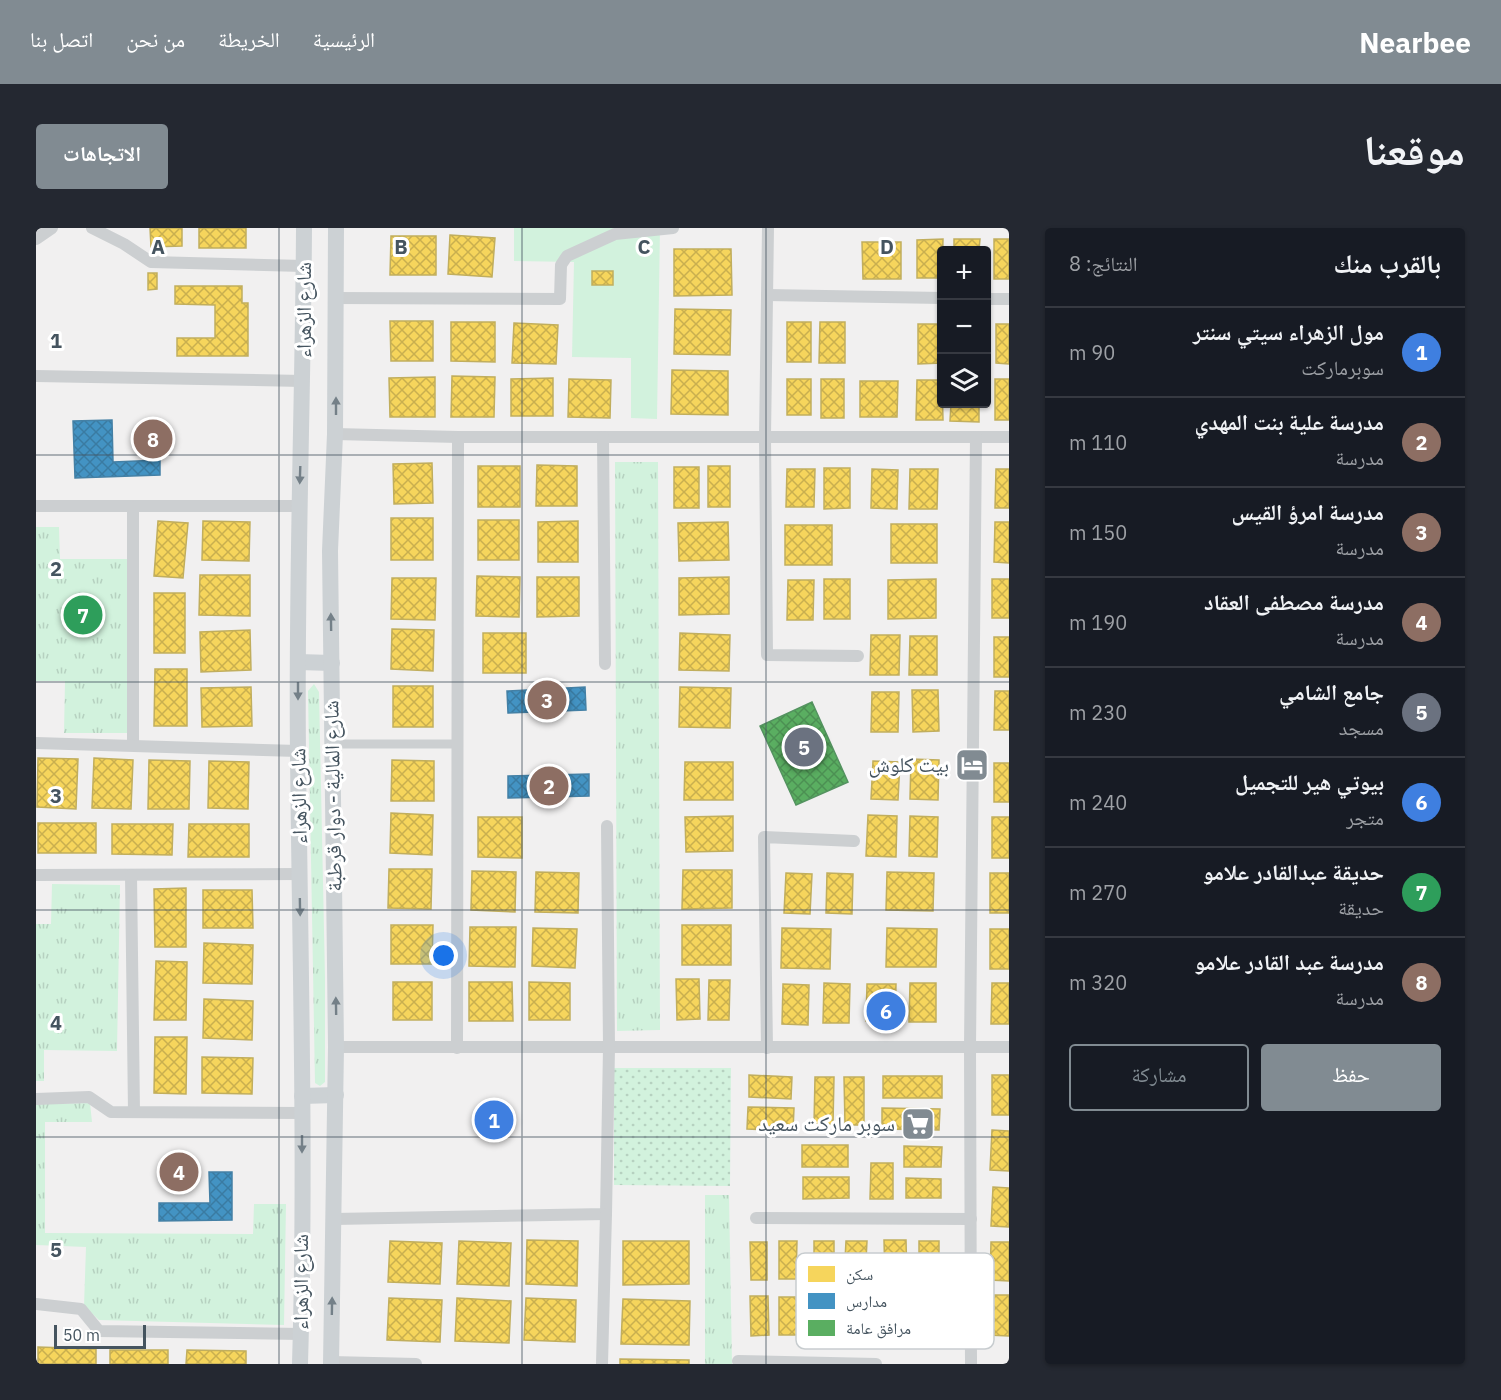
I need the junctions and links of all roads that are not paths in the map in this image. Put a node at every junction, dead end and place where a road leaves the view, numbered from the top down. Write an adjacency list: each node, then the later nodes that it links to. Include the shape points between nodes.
1 (52, 228): 7 (street)
2 (92, 228): 8 (street, via 151,262)
3 (304, 228): 8 (main road, شارع الزهراء)
4 (336, 228): 10 (main road, شارع المالية - دوار قرطبة)
5 (673, 228): 10 (street, via 615,234 567,256 561,265 560,299)
6 (768, 228): 9 (street)
7 (36, 239)
8 (304, 266): 15 (main road, شارع الزهراء)
9 (767, 295): 11 (street); 19 (street)
10 (336, 298): 16 (main road, شارع المالية - دوار قرطبة, one-way to 10)
11 (937, 298)
12 (991, 299): 13 (street)
13 (1009, 299)
14 (36, 376): 15 (street)
15 (303, 381): 23 (main road, شارع الزهراء, one-way to 23)
16 (335, 434): 17 (street); 27 (main road, شارع المالية - دوار قرطبة, one-way to 16, via 330,551)
17 (458, 437): 18 (street); 31 (street)
18 (603, 437): 19 (street); 28 (street)
19 (765, 437): 20 (street); 25 (street, via 767,655)
20 (976, 437): 21 (street); 40 (street)
21 (1009, 437)
22 (36, 506): 24 (street)
23 (299, 506): 24 (street); 26 (main road, شارع الزهراء)
24 (133, 507): 32 (street)
25 (858, 656)
26 (298, 662): 27 (main road); 33 (main road, شارع الزهراء, one-way to 33)
27 (332, 663): 30 (main road, شارع المالية - دوار قرطبة)
28 (605, 664)
29 (36, 743): 32 (street)
30 (333, 744): 31 (street); 39 (main road, شارع المالية - دوار قرطبة, one-way to 30)
31 (458, 744): 42 (street)
32 (133, 745): 33 (street)
33 (298, 751): 36 (main road, شارع الزهراء)
34 (607, 826): 43 (street)
35 (854, 841): 44 (street, via 764,837)
36 (299, 874): 38 (street); 47 (main road, شارع الزهراء, one-way to 47)
37 (36, 875): 38 (street)
38 (131, 875): 48 (street)
39 (336, 1047): 42 (street); 45 (main road, شارع المالية - دوار قرطبة)
40 (970, 1047): 41 (street); 44 (street); 52 (street)
41 (1009, 1047)
42 (457, 1048): 43 (street)
43 (609, 1048): 44 (street); 49 (street)
44 (767, 1048)
45 (336, 1095): 47 (main road); 51 (main road, شارع المالية - دوار قرطبة)
46 (36, 1099): 48 (street, via 89,1097 111,1112)
47 (302, 1105): 48 (street); 55 (main road, شارع الزهراء, one-way to 55)
48 (135, 1112)
49 (606, 1214): 51 (street); 60 (street)
50 (756, 1218): 52 (street)
51 (334, 1219): 57 (main road, شارع المالية - دوار قرطبة, one-way to 51)
52 (971, 1219): 53 (street)
53 (971, 1253)
54 (36, 1304): 55 (street, via 81,1309 99,1331)
55 (301, 1334): 58 (main road, شارع الزهراء)
56 (738, 1361): 61 (street)
57 (331, 1363): 59 (street)
58 (300, 1364)
59 (416, 1364)
60 (602, 1364)
61 (876, 1364)

